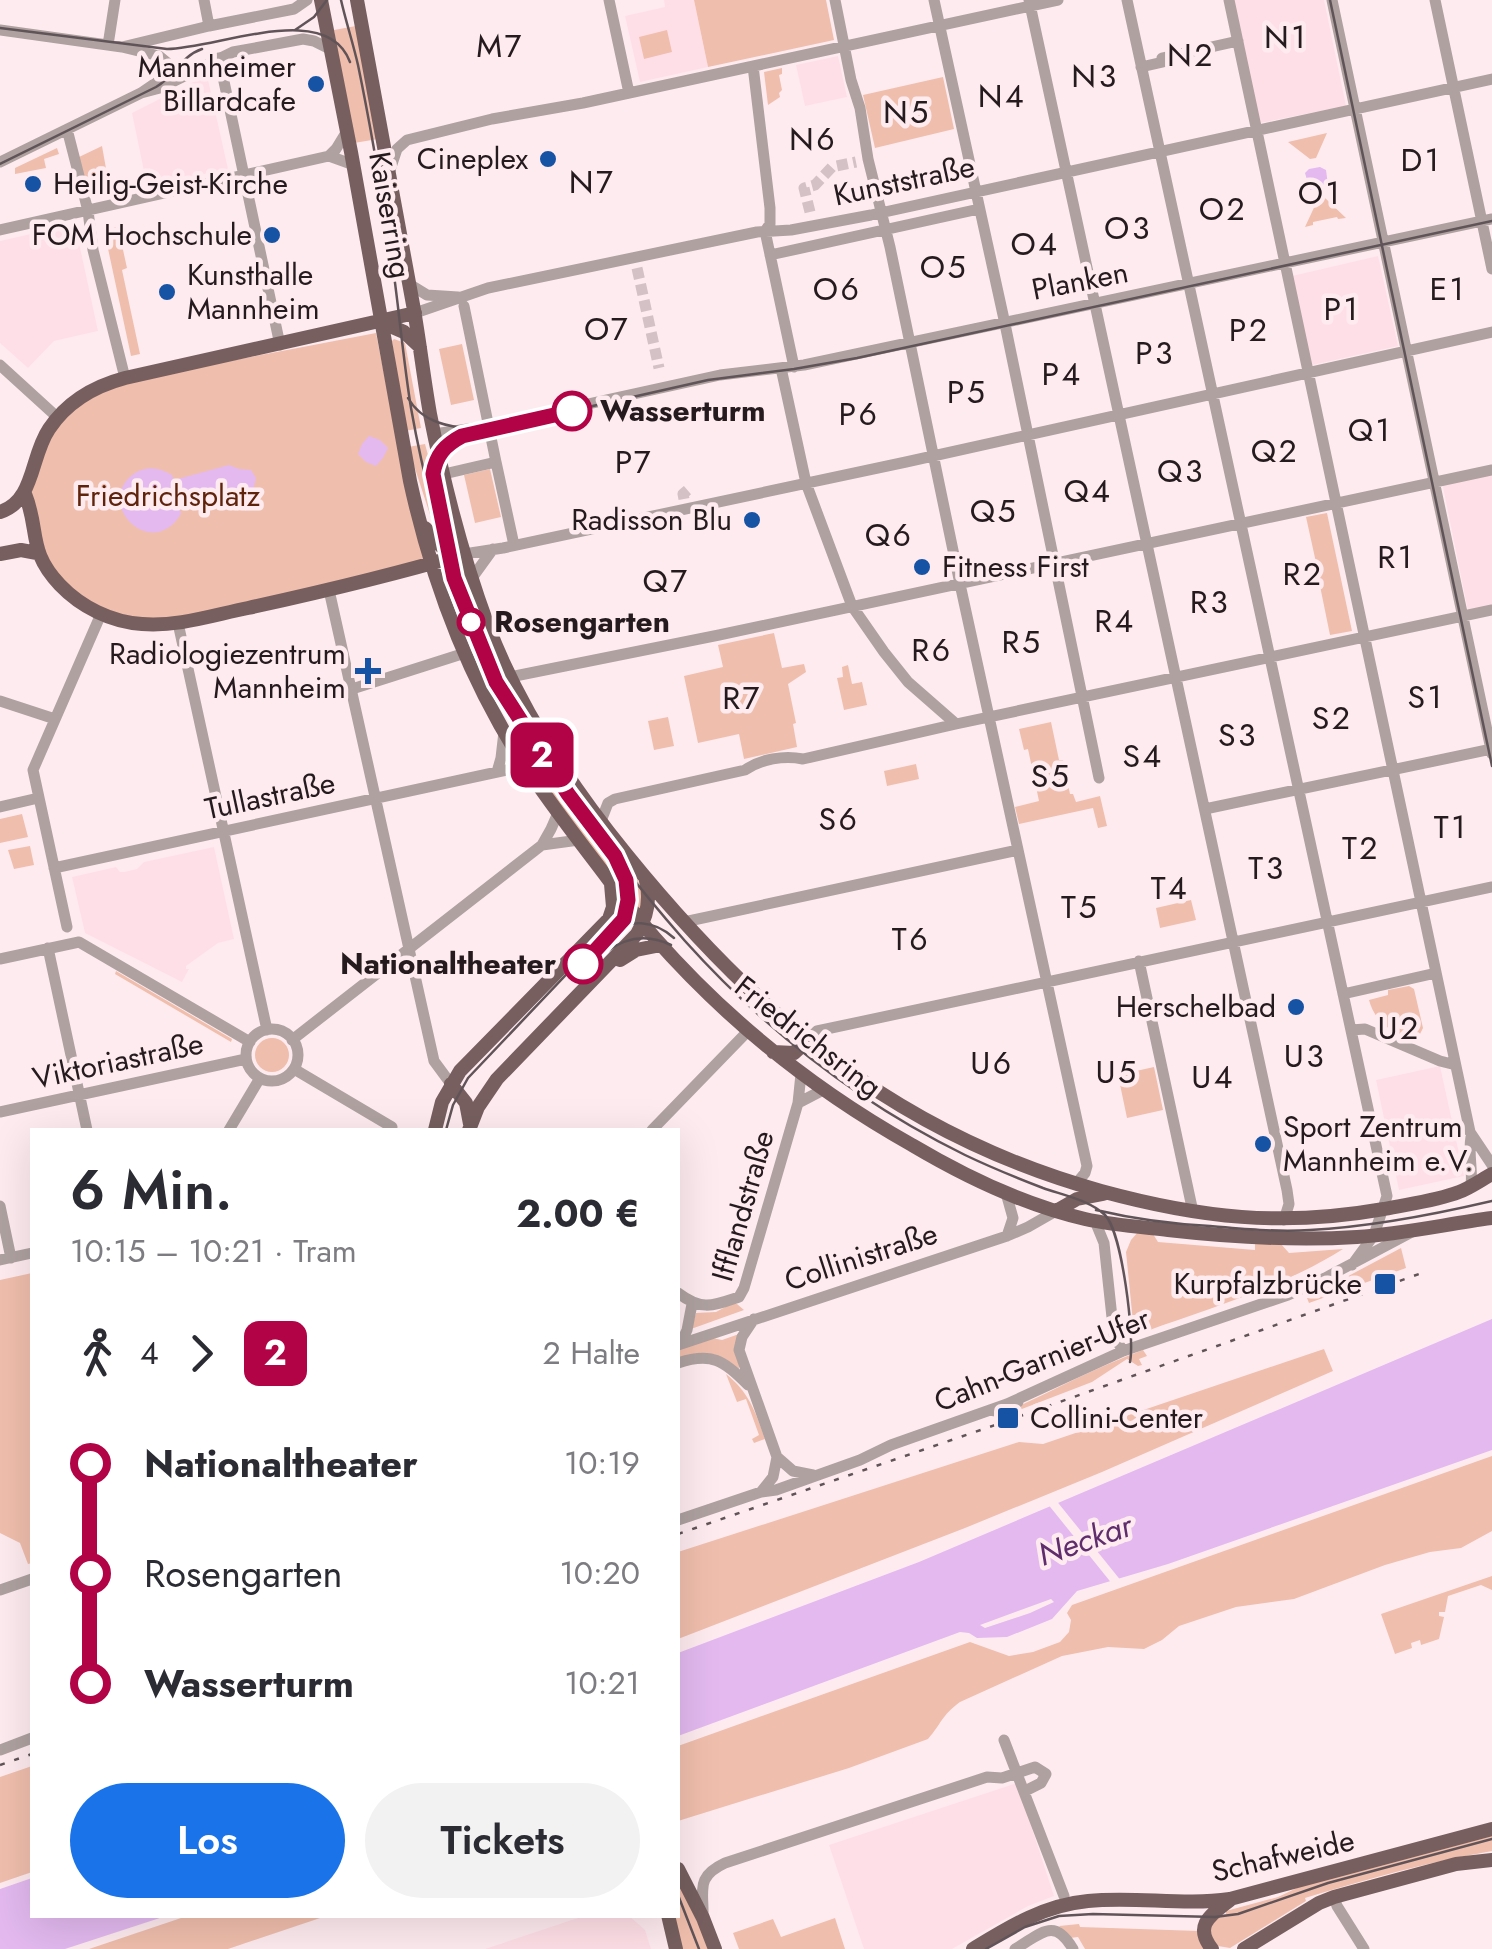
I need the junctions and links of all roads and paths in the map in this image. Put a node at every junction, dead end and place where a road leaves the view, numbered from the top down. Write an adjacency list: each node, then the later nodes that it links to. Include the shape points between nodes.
1 (115, 0): 19 (street)
2 (204, 0): 15 (street)
3 (307, 0): 15 (street, via 294,9)
4 (321, 0): 22 (main road, Kaiserring)
5 (357, 0): 41 (main road, Kaiserring)
6 (610, 0): 31 (street)
7 (834, 0): 20 (street)
8 (934, 0): 16 (street)
9 (1058, 0): 14 (street)
10 (1127, 0): 26 (street)
11 (1229, 0): 18 (street)
12 (1332, 0): 32 (street)
13 (1435, 0): 29 (street)
14 (1029, 3): 16 (street); 40 (street)
15 (209, 26): 21 (street)
16 (939, 26): 20 (street); 43 (street)
17 (0, 30): 19 (street)
18 (1238, 42): 26 (street); 35 (street)
19 (108, 44): 21 (street)
20 (844, 46): 25 (street); 46 (street)
21 (122, 47): 24 (street, via 159,56)
22 (332, 50): 23 (street, via 303,39); 34 (main road, Kaiserring)
23 (219, 58): 27 (street); 42 (street)
24 (168, 65): 27 (street); 30 (street)
25 (753, 66): 31 (street); 50 (street, via 771,216)
26 (1141, 67): 36 (street)
27 (183, 76): 30 (street)
28 (1492, 79): 29 (street, Kunststraße)
29 (1454, 88): 32 (street, Kunststraße); 47 (street)
30 (142, 93): 33 (street)
31 (629, 93): 41 (street, via 407,140)
32 (1355, 110): 35 (street, Kunststraße); 51 (street)
33 (67, 129): 38 (street); 45 (street)
34 (347, 130): 37 (street); 39 (main road, Kaiserring)
35 (1257, 131): 36 (street, Kunststraße); 53 (street)
36 (1160, 150): 40 (street, Kunststraße); 57 (street)
37 (329, 156): 39 (street); 42 (street)
38 (0, 162)
39 (354, 165): 55 (main road, Kaiserring)
40 (1067, 171): 43 (street, Kunststraße); 59 (street)
41 (388, 174): 56 (main road, Kaiserring)
42 (244, 175): 45 (street); 66 (street)
43 (975, 192): 44 (street); 46 (street, Kunststraße)
44 (979, 209): 49 (street); 62 (street)
45 (88, 211): 48 (street); 72 (street)
46 (882, 212): 49 (street); 50 (street, Kunststraße)
47 (1487, 220): 51 (street, Planken); 54 (street)
48 (0, 230)
49 (886, 230): 52 (street); 65 (street)
50 (765, 231): 52 (street); 58 (street, Kunststraße, via 488,288)
51 (1384, 242): 53 (street, Planken); 68 (street)
52 (770, 255): 70 (street)
53 (1286, 264): 57 (street, Planken); 71 (street)
54 (1492, 269)
55 (374, 282): 61 (main road, Kaiserring); 63 (main road)
56 (409, 284): 58 (street, Kunststraße, via 429,296); 60 (main road, Kaiserring)
57 (1188, 285): 59 (street, Planken); 73 (street)
58 (464, 302): 60 (street, Kunststraße); 76 (street)
59 (1095, 305): 62 (street, Planken); 74 (street)
60 (414, 313): 61 (main road); 67 (main road, Kaiserring)
61 (381, 322): 63 (main road); 67 (main road); 79 (main road, Kaiserring)
62 (1004, 322): 65 (street, Planken); 78 (street)
63 (361, 327): 66 (main road)
64 (1492, 332): 68 (street)
65 (910, 342): 70 (street, Planken); 80 (street)
66 (280, 345): 72 (main road)
67 (420, 347): 77 (main road, Kaiserring)
68 (1406, 350): 71 (street); 85 (street)
69 (0, 365): 75 (street)
70 (788, 368): 76 (street, Planken, via 720,375); 84 (street)
71 (1308, 374): 73 (street); 87 (street)
72 (125, 378): 75 (main road, via 82,396)
73 (1213, 395): 74 (street); 90 (street)
74 (1120, 415): 78 (street); 92 (street)
75 (58, 417): 86 (main road, via 37,452)
76 (488, 426): 77 (street, Planken); 81 (street)
77 (434, 434): 83 (main road, Friedrichsring)
78 (1028, 435): 80 (street); 100 (street)
79 (402, 441): 89 (main road, Friedrichsring)
80 (932, 456): 84 (street); 104 (street)
81 (496, 462): 83 (street); 93 (street)
82 (1492, 470): 85 (street)
83 (444, 474): 91 (main road, Friedrichsring)
84 (806, 483): 93 (street); 106 (street)
85 (1434, 483): 87 (street); 109 (street)
86 (25, 494): 88 (main road); 96 (main road)
87 (1336, 504): 90 (street); 111 (street)
88 (0, 512)
89 (422, 524): 91 (main road, via 442,536); 94 (main road); 99 (main road, Friedrichsring)
90 (1242, 524): 92 (street); 113 (street)
91 (459, 533): 94 (main road); 98 (main road, Friedrichsring)
92 (1148, 543): 100 (street); 114 (street)
93 (514, 546): 95 (street)
94 (446, 549): 98 (main road); 99 (main road)
95 (493, 549): 98 (street); 102 (street)
96 (38, 552): 97 (main road); 108 (main road, via 62,586)
97 (0, 554)
98 (464, 554): 99 (main road); 102 (main road, Friedrichsring)
99 (432, 564): 101 (main road); 103 (main road, Friedrichsring)
100 (1054, 564): 104 (street); 117 (street)
101 (407, 571): 103 (main road); 105 (main road)
102 (472, 578): 115 (main road, Friedrichsring)
103 (438, 584): 112 (main road, Friedrichsring)
104 (960, 584): 106 (street); 119 (street)
105 (329, 590): 110 (main road); 116 (street)
106 (852, 606): 115 (street); 121 (street, via 908,682)
107 (1492, 610): 109 (street)
108 (101, 614): 110 (main road, via 143,624); 120 (street)
109 (1463, 616): 111 (street); 123 (street)
110 (178, 623): 136 (street)
111 (1364, 637): 113 (street); 126 (street)
112 (465, 653): 116 (street); 122 (main road, Friedrichsring)
113 (1270, 657): 114 (street); 129 (street)
114 (1177, 676): 117 (street); 133 (street)
115 (510, 677): 125 (main road, Friedrichsring)
116 (352, 689): 130 (street)
117 (1082, 698): 119 (street); 128 (street)
118 (0, 701): 120 (street)
119 (989, 718): 121 (street); 139 (street)
120 (55, 720): 140 (street, via 33,770)
121 (956, 724): 135 (street, via 615,798)
122 (504, 732): 124 (main road, Friedrichsring); 127 (street)
123 (1492, 751): 126 (street)
124 (525, 766): 125 (street, Tullastraße); 127 (street, Tullastraße); 134 (main road, Friedrichsring)
125 (562, 767): 135 (main road, Friedrichsring)
126 (1392, 770): 129 (street); 144 (street)
127 (496, 772): 130 (street, Tullastraße)
128 (1099, 778)
129 (1300, 790): 133 (street); 146 (street)
130 (377, 798): 136 (street, Tullastraße); 152 (street)
131 (34, 800): 132 (street)
132 (0, 807)
133 (1205, 809): 149 (street)
134 (558, 813): 137 (main road, Friedrichsring); 138 (street)
135 (601, 821): 141 (main road, Friedrichsring)
136 (224, 832): 140 (street, Tullastraße); 159 (street)
137 (578, 840): 138 (street); 142 (main road, Friedrichsring)
138 (542, 845): 152 (street)
139 (1018, 850): 145 (street); 157 (street)
140 (54, 868): 148 (street)
141 (644, 876): 145 (main road, Friedrichsring); 147 (main road, via 649,896)
142 (612, 883): 147 (main road, Friedrichsring); 171 (main road, via 609,918)
143 (1492, 888): 144 (street)
144 (1420, 902): 146 (street); 156 (street)
145 (684, 922): 164 (main road, Friedrichsring)
146 (1328, 922): 149 (street); 158 (street)
147 (642, 924): 150 (main road, Friedrichsring); 155 (main road)
148 (68, 926)
149 (1233, 943): 154 (street); 194 (street, via 1287,1190)
150 (661, 945): 155 (main road); 161 (main road, Friedrichsring)
151 (48, 948): 153 (street); 163 (street, via 79,942); 173 (street)
152 (409, 948): 162 (street); 171 (street, via 434,1061)
153 (0, 959)
154 (1138, 961): 157 (street); 192 (street)
155 (609, 963): 180 (main road, via 497,1080)
156 (1436, 973): 158 (street); 182 (street)
157 (1047, 980): 164 (street, via 817,1031); 185 (street, via 1087,1166)
158 (1344, 994): 160 (street)
159 (267, 1030): 162 (street); 163 (street)
160 (1352, 1030): 167 (street, via 1365,1028); 190 (street, via 1388,1196)
161 (748, 1031): 165 (main road, Friedrichsring); 181 (street)
162 (292, 1040): 168 (street)
163 (250, 1042): 166 (street)
164 (807, 1042): 165 (main road, via 794,1053); 185 (main road, Friedrichsring, via 948,1134)
165 (772, 1052): 169 (main road, Friedrichsring)
166 (246, 1059): 170 (street); 173 (street, Viktoriastraße)
167 (1452, 1064)
168 (294, 1068): 170 (street, via 282,1079); 176 (street)
169 (801, 1074): 172 (main road, Friedrichsring); 174 (street, Ifflandstraße)
170 (260, 1078): 178 (street)
171 (451, 1084): 179 (main road); 180 (main road, via 466,1103)
172 (823, 1090): 174 (street, Ifflandstraße); 187 (main road, Friedrichsring, via 933,1158)
173 (80, 1095): 175 (street, Viktoriastraße); 177 (street)
174 (798, 1103): 203 (street, Ifflandstraße)
175 (0, 1112)
176 (392, 1127)
177 (88, 1128)
178 (231, 1128)
179 (436, 1128)
180 (470, 1128)
181 (654, 1128)
182 (1472, 1137): 183 (street); 186 (street)
183 (1492, 1164)
184 (1492, 1174): 186 (main road, Friedrichsring)
185 (1076, 1184): 188 (main road, Friedrichsring)
186 (1471, 1186): 190 (main road, Friedrichsring)
187 (1006, 1193): 191 (main road, Friedrichsring); 198 (street, via 1013,1218)
188 (1109, 1193): 191 (main road); 192 (main road, Friedrichsring)
189 (0, 1206): 200 (street)
190 (1384, 1209): 194 (main road, Friedrichsring); 197 (street)
191 (1056, 1211): 195 (main road, Friedrichsring); 198 (street, Collinistraße)
192 (1193, 1212): 194 (main road, Friedrichsring)
193 (1492, 1218): 196 (main road, Friedrichsring)
194 (1284, 1220)
195 (1095, 1221): 197 (main road, Friedrichsring, via 1267,1238); 207 (street, via 1104,1243 1114,1336)
196 (1418, 1229): 197 (main road, Friedrichsring); 201 (street, Cahn-Garnier-Ufer)
197 (1374, 1235): 201 (street)
198 (1007, 1236): 205 (street, Collinistraße)
199 (30, 1253): 200 (street)
200 (5, 1259)
201 (1352, 1264): 207 (street, Cahn-Garnier-Ufer, via 1288,1295)
202 (680, 1295): 204 (street)
203 (739, 1297): 204 (street); 205 (street, Ifflandstraße)
204 (692, 1304): 206 (street)
205 (756, 1318): 206 (street, Collinistraße); 209 (street, via 739,1350)
206 (680, 1344)
207 (1123, 1351): 211 (street, Cahn-Garnier-Ufer, via 1030,1394 1012,1406 1008,1418 990,1410)
208 (680, 1362): 209 (street, via 708,1357)
209 (754, 1392): 210 (street)
210 (777, 1457): 211 (street); 212 (street)
211 (813, 1475): 212 (street, Cahn-Garnier-Ufer)
212 (761, 1492): 213 (street, Cahn-Garnier-Ufer)
213 (680, 1519)
214 (30, 1580): 215 (street)
215 (0, 1590)
216 (30, 1739): 218 (street)
217 (1004, 1740): 219 (street)
218 (0, 1750)
219 (1017, 1772): 220 (street); 220 (street, via 1035,1766 1046,1774); 228 (street, via 716,1867 701,1886)
220 (1025, 1792): 224 (street, via 1062,1890)
221 (1492, 1829): 226 (main road, Schafweide)
222 (1492, 1860): 225 (main road)
223 (680, 1873): 228 (main road)
224 (1073, 1879)
225 (1334, 1897): 235 (main road); 236 (street)
226 (1230, 1900): 231 (main road, Schafweide, via 1066,1904); 234 (main road, via 1205,1924)
227 (669, 1918): 229 (main road)
228 (703, 1918): 230 (main road)
229 (676, 1949)
230 (716, 1949)
231 (972, 1949)
232 (1014, 1949): 233 (street, via 1051,1930)
233 (1073, 1949)
234 (1212, 1949)
235 (1244, 1949)
236 (1364, 1949)

